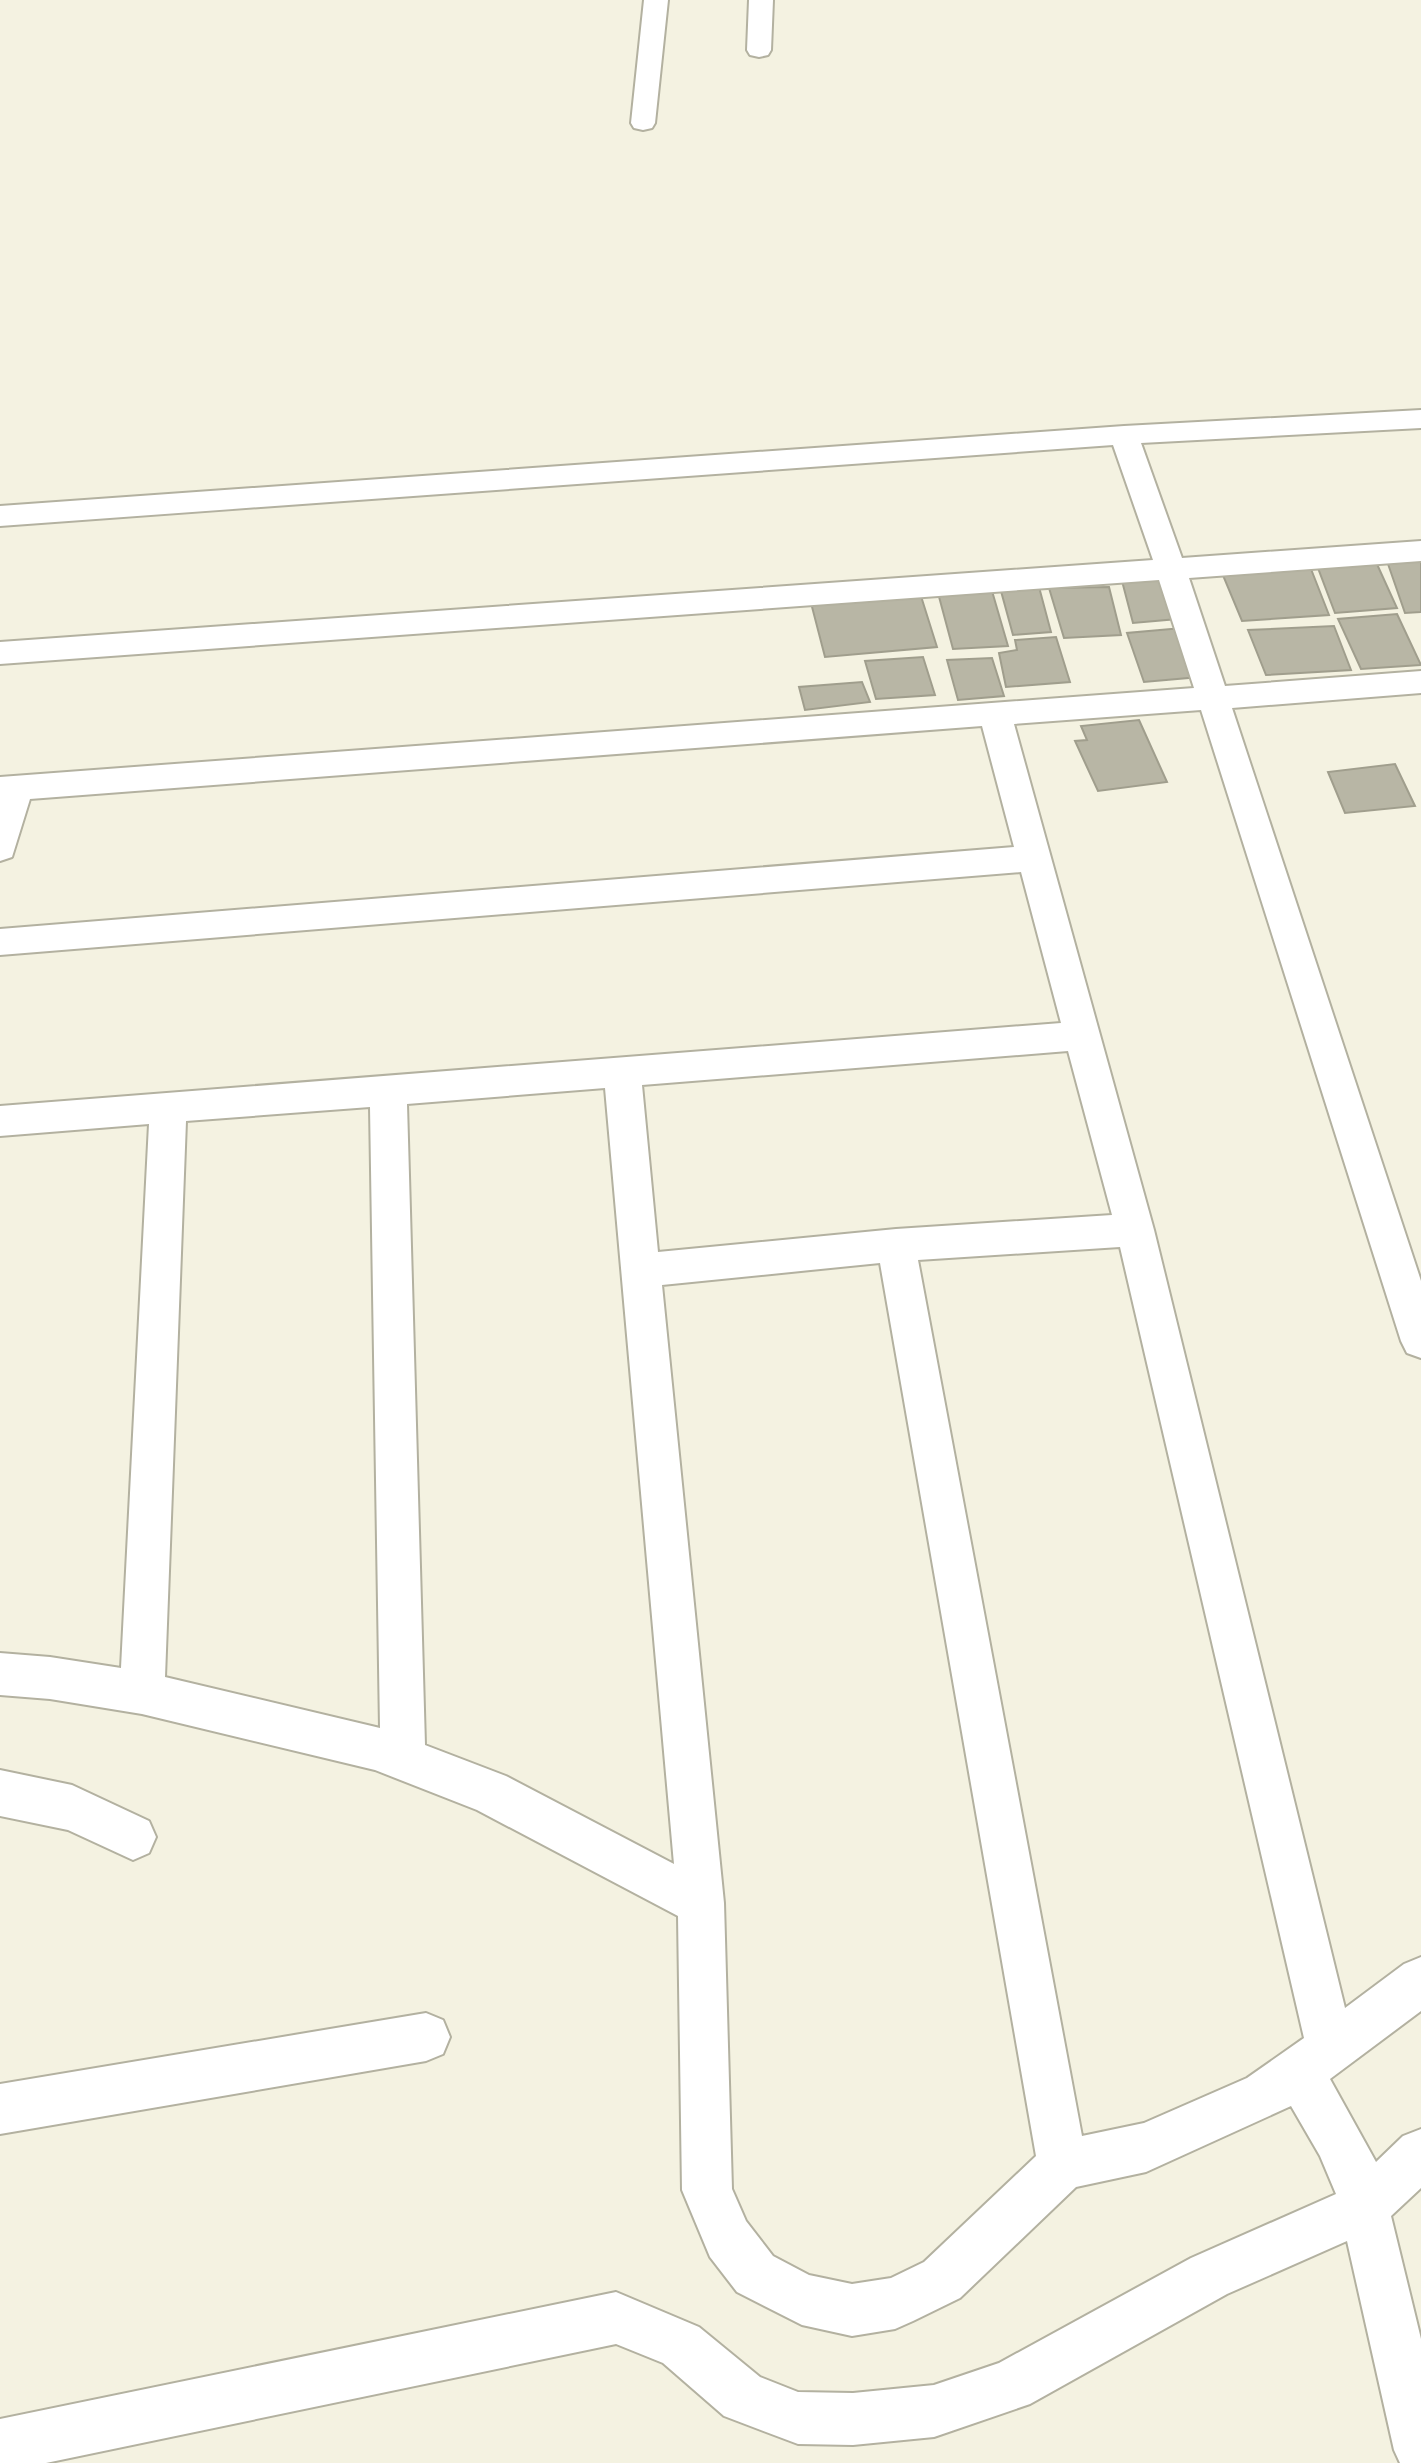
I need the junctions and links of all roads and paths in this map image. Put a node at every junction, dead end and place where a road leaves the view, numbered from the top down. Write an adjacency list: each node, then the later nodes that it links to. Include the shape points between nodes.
1 (656, 0): 4 (street)
2 (761, 0): 3 (street)
3 (759, 50)
4 (643, 123)
5 (1421, 419): 6 (street)
6 (1124, 435): 7 (street); 9 (street)
7 (0, 516)
8 (1421, 551): 9 (street)
9 (1171, 569): 10 (street); 12 (street)
10 (0, 653)
11 (1421, 682): 12 (street)
12 (1213, 698): 13 (street); 26 (street)
13 (995, 714): 14 (street); 16 (street)
14 (8, 788): 15 (street)
15 (0, 848)
16 (1034, 858): 17 (street); 18 (street)
17 (0, 942)
18 (1082, 1036): 19 (street); 23 (street)
19 (622, 1073): 20 (street); 25 (street)
20 (388, 1091): 21 (street); 29 (street)
21 (168, 1108): 22 (street); 28 (street)
22 (0, 1121)
23 (1135, 1230): 24 (street); 35 (street)
24 (896, 1245): 25 (street); 38 (street)
25 (641, 1270): 32 (street)
26 (1421, 1341)
27 (0, 1674): 28 (street)
28 (142, 1693): 29 (street, via 363,1745)
29 (403, 1759): 32 (street, via 490,1792)
30 (0, 1793): 31 (street, via 72,1808)
31 (133, 1837)
32 (701, 1903): 38 (street, via 707,2190 728,2239 755,2274 802,2299 852,2310 895,2303 942,2280)
33 (1421, 1981): 35 (street)
34 (426, 2037): 36 (street)
35 (1314, 2071): 38 (street, via 1146,2147); 39 (street, via 1357,2177)
36 (0, 2109)
37 (1421, 2154): 39 (street)
38 (1063, 2165)
39 (1364, 2207): 40 (street, via 1209,2276 1011,2385 934,2411 853,2419 798,2418 743,2397 681,2345 616,2318); 41 (street)
40 (0, 2446)
41 (1421, 2450)

